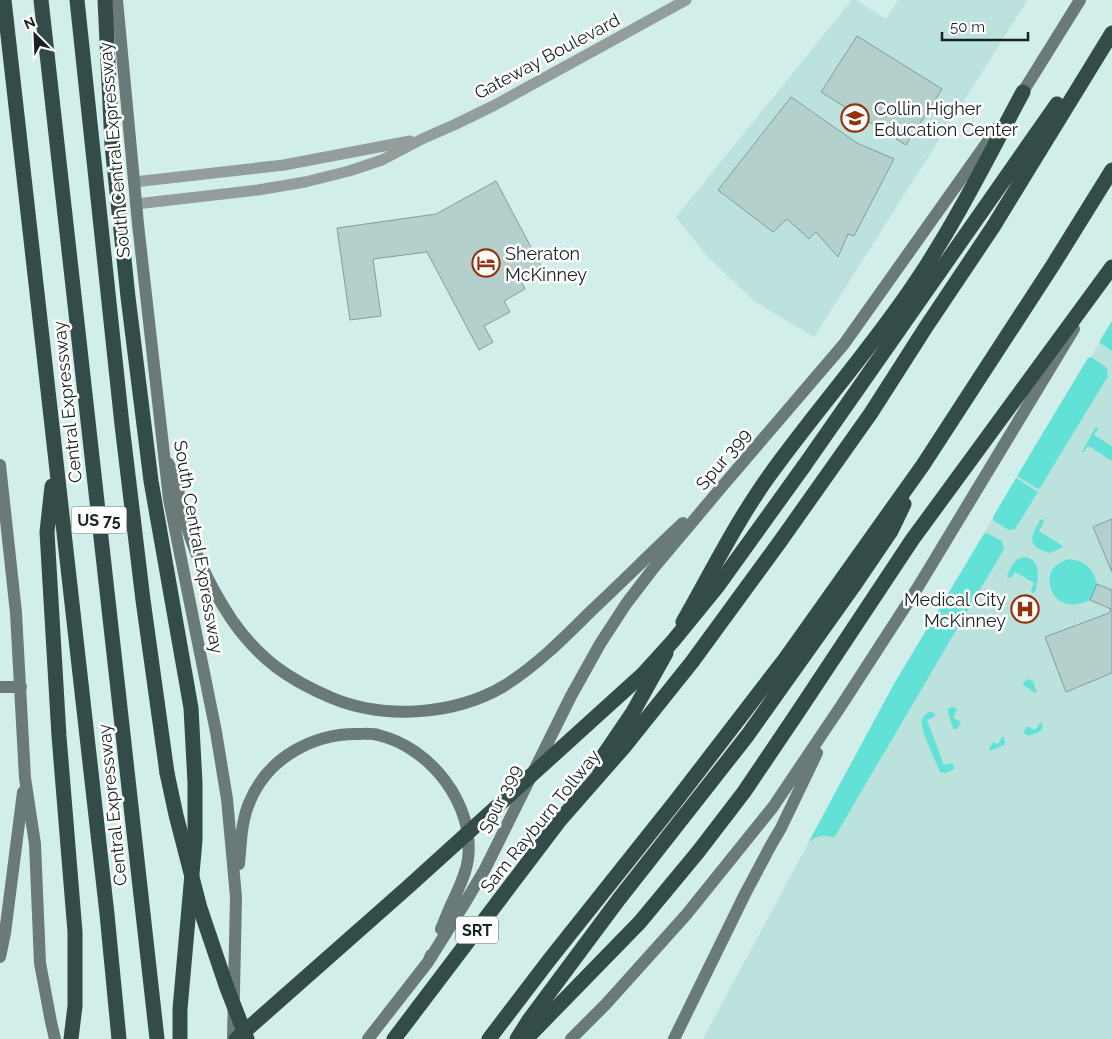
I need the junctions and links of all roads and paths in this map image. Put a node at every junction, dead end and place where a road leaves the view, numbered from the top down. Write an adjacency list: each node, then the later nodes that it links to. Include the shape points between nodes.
1 (0, 0): 10 (highway, Central Expressway)
2 (41, 0): 36 (highway, Central Expressway / US 75)
3 (78, 0): 13 (highway)
4 (88, 0): 13 (highway)
5 (105, 0): 37 (highway, via 112,145 128,297 151,481 191,708 195,840)
6 (117, 0): 17 (main road, South Central Expressway)
7 (686, 0): 15 (street, Gateway Boulevard, via 493,106)
8 (1089, 0): 9 (main road)
9 (1078, 4): 14 (main road, Spur 399)
10 (5, 8): 21 (highway, Central Expressway / US 75)
11 (1112, 34): 12 (highway)
12 (1100, 53): 29 (highway, Sam Rayburn Tollway / SRT, via 993,227 871,412 779,543 692,662); 38 (highway, bridge, via 1066,92 804,466 717,587 673,641 643,674)
13 (86, 75): 39 (highway, bridge, via 123,434 167,772 200,908)
14 (1023, 92): 24 (main road, Spur 399, via 844,344); 29 (highway, via 918,278 768,478 633,712)
15 (422, 139): 17 (street, Gateway Boulevard, via 284,165); 18 (street, Gateway Boulevard, via 382,160 305,182)
16 (1112, 170): 23 (highway)
17 (134, 182): 18 (main road, South Central Expressway)
18 (136, 204): 20 (main road, South Central Expressway)
19 (1112, 267): 27 (main road, via 918,587); 44 (highway, via 912,540 744,792 640,922)
20 (163, 453): 24 (main road, via 175,477 182,510 201,564 233,622 254,648 280,671 344,703 408,712 440,709 470,701 502,687 527,670); 30 (main road, South Central Expressway, via 169,500 216,732 227,799)
21 (55, 457): 34 (highway, via 47,532 74,932 75,1006); 35 (highway, Central Expressway / US 75)
22 (0, 465): 25 (main road)
23 (923, 465): 42 (highway, via 784,659); 43 (highway, via 891,531 847,595 747,736 619,899)
24 (720, 489): 32 (main road, Spur 399, via 626,604 600,644 485,869)
25 (21, 686): 26 (main road); 28 (main road)
26 (0, 687)
27 (841, 706): 45 (main road, via 773,806 711,886); 46 (main road)
28 (25, 778): 31 (main road); 33 (main road, via 35,844 40,963)
29 (560, 820): 41 (highway, Sam Rayburn Tollway / SRT)
30 (236, 897): 32 (main road, via 245,815 262,780 278,762 298,748 320,739 345,734 377,734 403,744 436,769 450,786 467,828 468,858 463,881); 38 (main road, South Central Expressway)
31 (0, 957)
32 (428, 962): 40 (main road)
33 (55, 1039)
34 (71, 1039)
35 (119, 1039)
36 (157, 1039)
37 (180, 1039)
38 (234, 1039)
39 (247, 1039)
40 (368, 1039)
41 (394, 1039)
42 (490, 1039)
43 (517, 1039)
44 (526, 1039)
45 (571, 1039)
46 (674, 1039)

